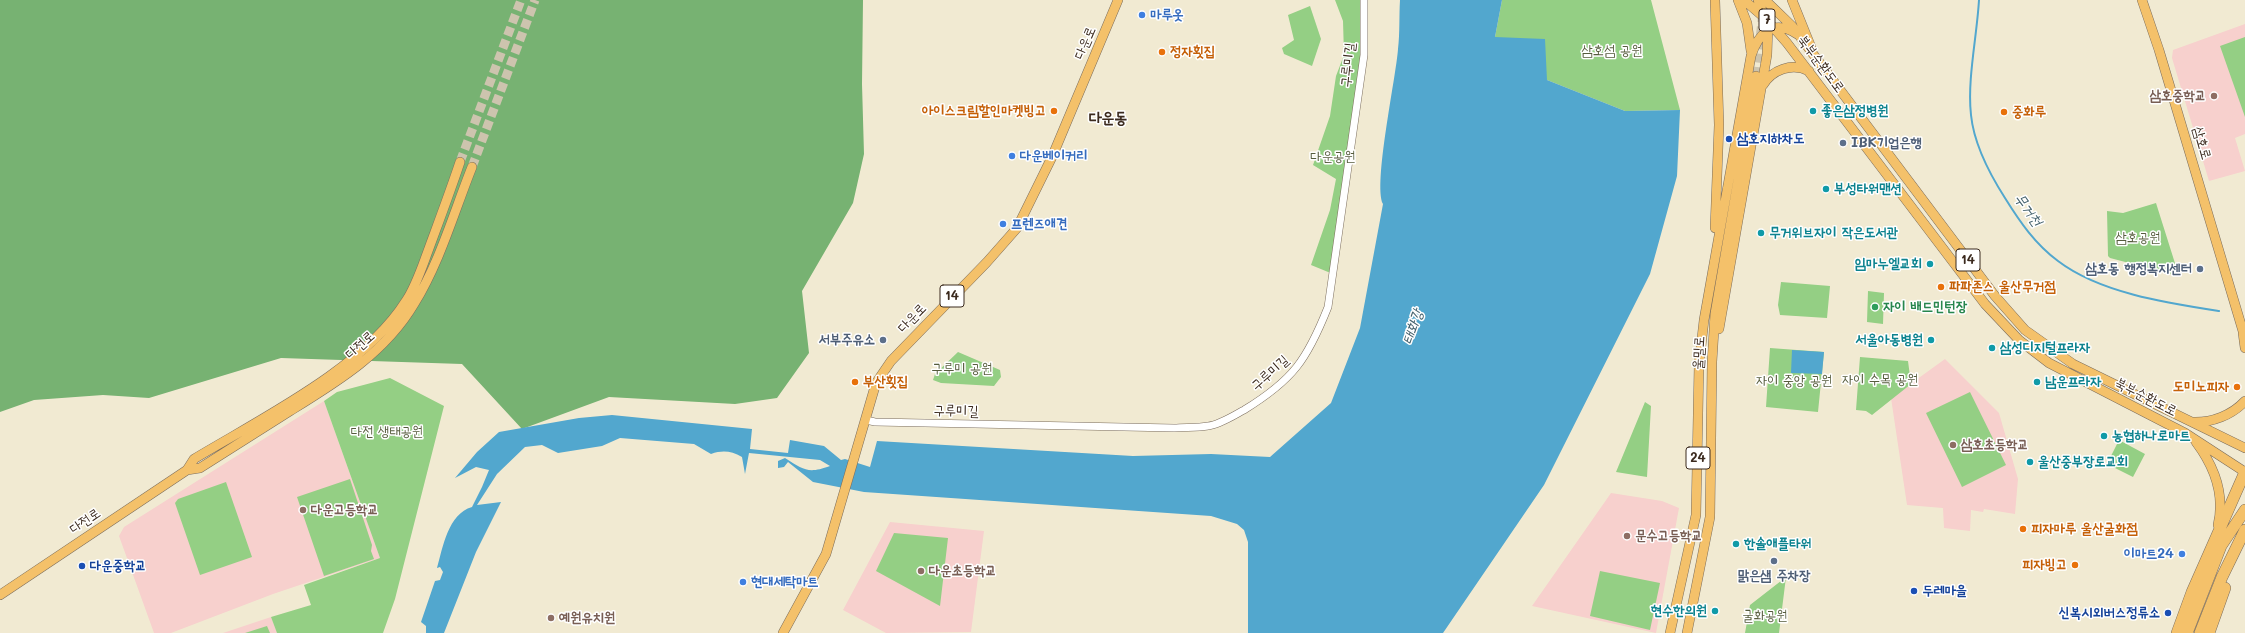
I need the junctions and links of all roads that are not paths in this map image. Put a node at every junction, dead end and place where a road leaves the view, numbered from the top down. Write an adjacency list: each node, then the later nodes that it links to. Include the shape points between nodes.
1 (1118, 0): 25 (main road, 다운로 / 14, via 1052,157 1017,228 890,360 876,383)
2 (1364, 0): 25 (street, 구루미길, via 1364,55 1328,307 1314,343 1295,371 1270,394 1209,426 1166,428)
3 (1715, 0): 20 (main road, via 1719,166)
4 (1738, 0): 13 (main road, via 1747,23)
5 (1744, 0): 10 (main road, 북부순환도로 / 7)
6 (1758, 0): 10 (main road)
7 (1792, 0): 14 (main road)
8 (2142, 0): 21 (main road, 삼호로)
9 (1767, 1): 11 (main road); 12 (main road, 북부순환도로 / 7)
10 (1766, 19): 11 (main road, 북부순환도로 / 7)
11 (1774, 29): 12 (main road, via 1791,31); 13 (main road, via 1757,41); 15 (main road, 북부순환도로 / 7); 17 (main road)
12 (1799, 36): 14 (main road, 북부순환도로 / 14)
13 (1751, 56): 20 (main road)
14 (1818, 61): 26 (main road, 북부순환도로 / 14, via 1995,296 2025,330 2073,364)
15 (1809, 72): 17 (main road, via 1799,68 1783,69 1770,76); 27 (main road, 북부순환도로 / 14, via 1985,304 2019,340 2067,374)
16 (1756, 76): 23 (main road, 울밀로 / 24, via 1718,291)
17 (1762, 88): 23 (main road, via 1714,363)
18 (460, 162): 29 (main road, 다전로, via 421,270 407,300 391,322 346,363 311,388 194,459)
19 (472, 167): 29 (main road, 다전로, via 430,275 397,328 376,351 351,372 316,395 200,468)
20 (1711, 281): 37 (main road, 울밀로 / 24, via 1700,351 1696,515)
21 (2244, 335): 22 (main road)
22 (2245, 348)
23 (1711, 400): 38 (main road, 울밀로 / 24, via 1710,517)
24 (2245, 400): 26 (main road, via 2233,411 2214,419)
25 (866, 420): 36 (main road, 다운로 / 14, via 826,554)
26 (2190, 422): 28 (main road, 14)
27 (2193, 437): 30 (main road, 북부순환도로 / 14); 33 (main road, via 2207,457 2219,493 2220,514)
28 (2245, 448)
29 (187, 470): 35 (main road, 다전로)
30 (2245, 472): 33 (highway)
31 (2245, 510): 40 (highway, via 2221,546)
32 (2245, 530): 41 (highway, via 2222,577)
33 (2215, 539): 39 (highway)
34 (2245, 539): 42 (highway)
35 (0, 595)
36 (783, 633)
37 (1670, 633)
38 (1687, 633)
39 (2177, 633)
40 (2187, 633)
41 (2200, 633)
42 (2209, 633)

